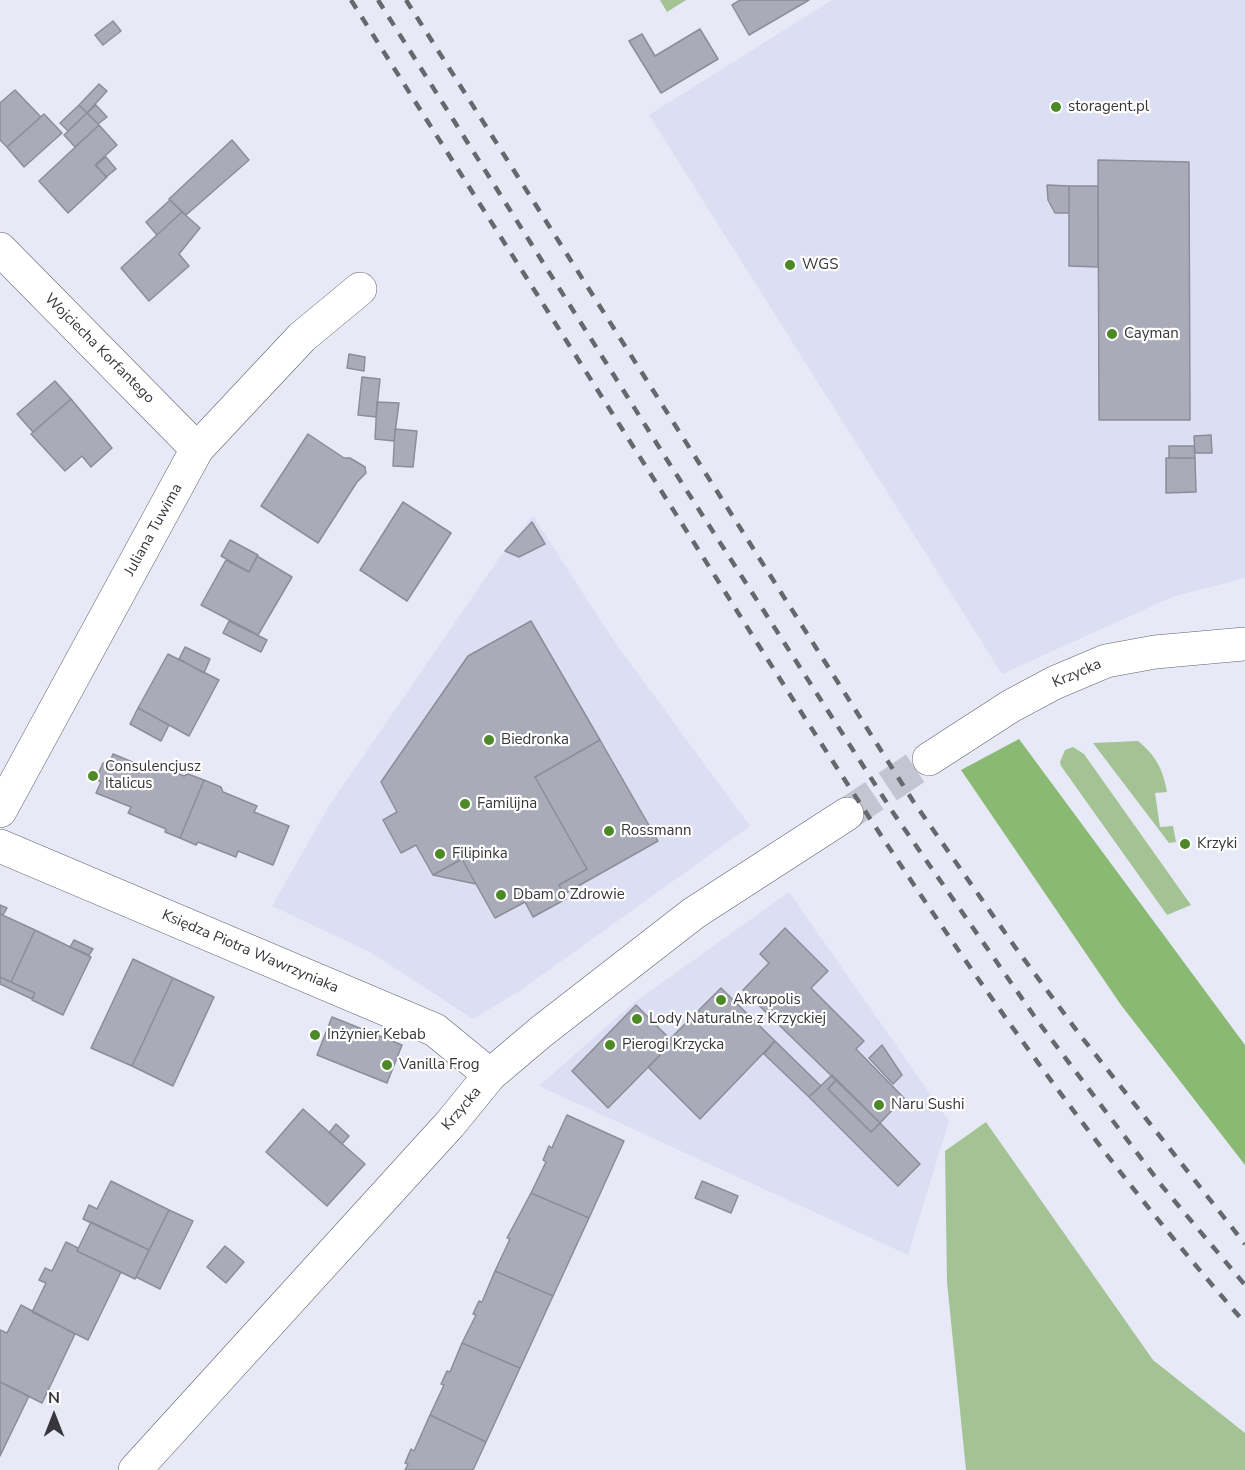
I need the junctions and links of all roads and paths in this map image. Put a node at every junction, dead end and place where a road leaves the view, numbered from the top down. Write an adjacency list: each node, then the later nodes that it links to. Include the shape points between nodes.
1 (0, 249): 3 (street, Wojciecha Korfantego)
2 (360, 289): 3 (street, Juliana Tuwima, via 302,337)
3 (197, 449): 6 (street, Juliana Tuwima)
4 (1245, 644): 5 (street, Krzycka, via 1106,661 1011,706)
5 (929, 759)
6 (0, 811)
7 (847, 814): 9 (street, Krzycka, via 694,913)
8 (0, 846): 9 (street, Księdza Piotra Wawrzyniaka, via 435,1030)
9 (490, 1075): 10 (street, Krzycka, via 450,1124)
10 (135, 1470)

